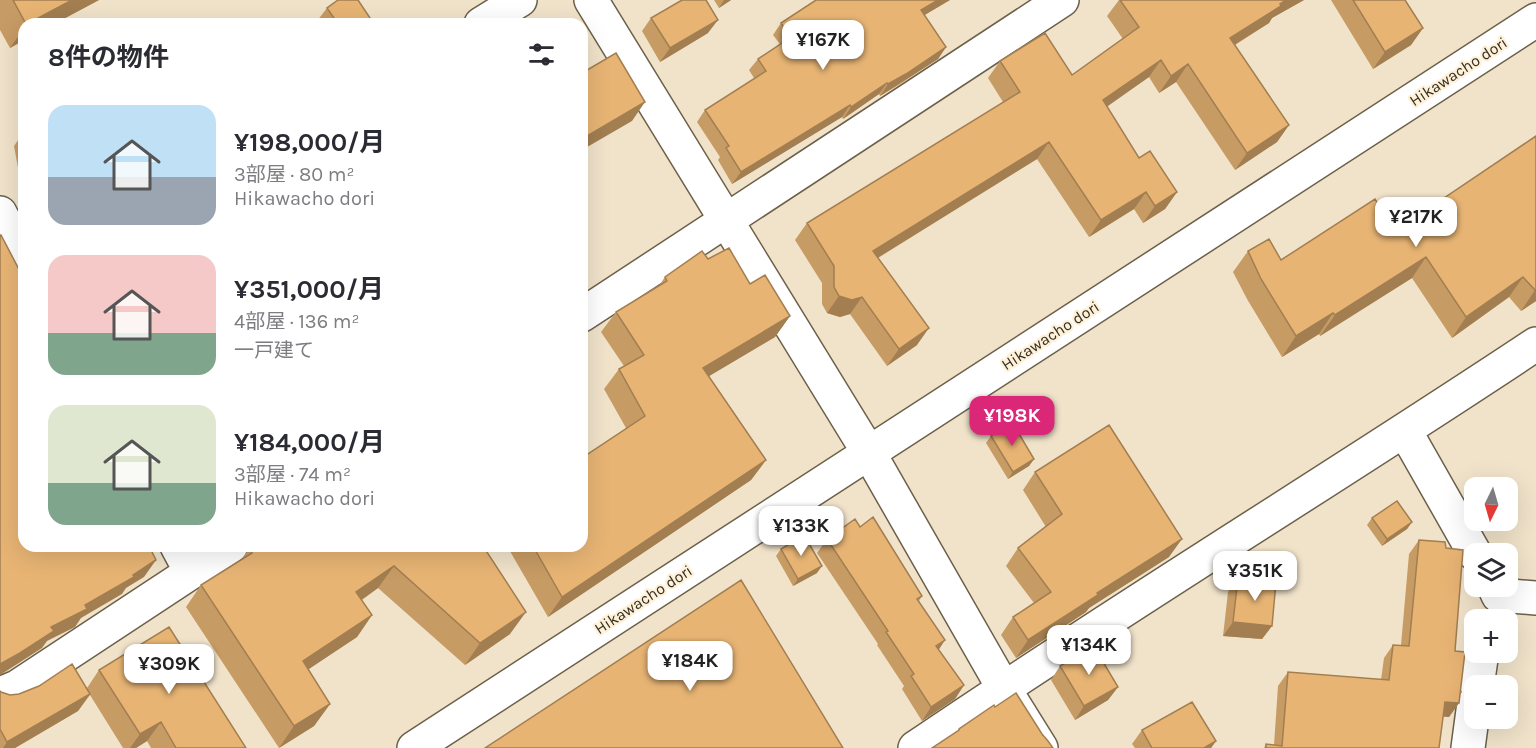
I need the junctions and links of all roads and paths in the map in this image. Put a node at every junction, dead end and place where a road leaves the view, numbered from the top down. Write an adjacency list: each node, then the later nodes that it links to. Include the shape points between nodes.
1 (520, 0): 4 (street)
2 (591, 0): 7 (street)
3 (1062, 0): 7 (street)
4 (491, 18)
5 (1536, 20): 12 (street, Hikawacho dori)
6 (0, 213): 8 (street)
7 (726, 220): 9 (street); 12 (street)
8 (18, 248)
9 (588, 311)
10 (1536, 344): 11 (street)
11 (1405, 431): 13 (street); 18 (street)
12 (869, 453): 18 (street); 21 (street, Hikawacho dori)
13 (1469, 543)
14 (209, 552): 15 (street)
15 (184, 559): 19 (street, via 17,687)
16 (1536, 598): 17 (street)
17 (1493, 600)
18 (1004, 687): 22 (street); 23 (street)
19 (0, 693)
20 (1471, 729): 24 (street)
21 (414, 748)
22 (915, 748)
23 (1041, 748)
24 (1468, 748)

